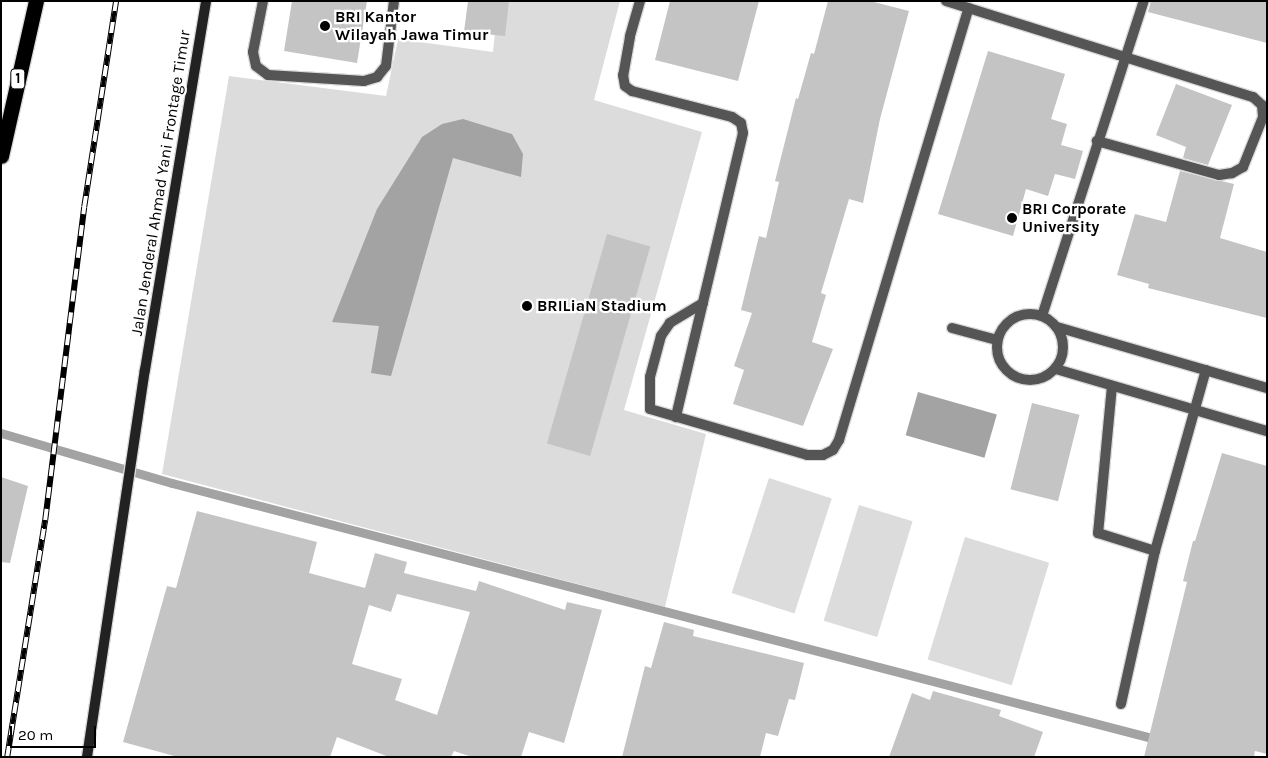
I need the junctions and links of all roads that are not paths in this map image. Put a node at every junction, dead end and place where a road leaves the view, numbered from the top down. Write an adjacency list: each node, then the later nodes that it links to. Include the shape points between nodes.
1 (36, 1): 11 (highway, 1)
2 (206, 1): 26 (street, Jalan Jenderal Ahmad Yani Frontage Timur, via 145,370)
3 (263, 1): 4 (lane, via 253,52 256,66 268,75 364,82 377,77 386,66)
4 (394, 1)
5 (640, 1): 12 (lane, via 623,75 625,86 632,92 732,117 741,123 743,133)
6 (946, 1): 8 (lane)
7 (1144, 1): 9 (lane)
8 (969, 8): 9 (lane); 22 (lane, via 839,440 833,450 823,455 807,455)
9 (1124, 57): 10 (lane); 10 (lane, via 1253,97 1262,105 1263,117 1243,167 1219,175)
10 (1097, 141): 13 (lane)
11 (1, 156)
12 (703, 303): 22 (lane); 22 (lane, via 670,323 660,336 650,377 650,409)
13 (1042, 316): 14 (lane); 16 (lane, via 1028,314 1014,318 1003,327)
14 (1057, 326): 17 (lane, via 1064,340 1063,356); 18 (lane)
15 (952, 328): 16 (lane)
16 (997, 340): 17 (lane, via 998,357 1007,373 1023,380 1042,379)
17 (1056, 369): 19 (lane)
18 (1206, 370): 20 (lane); 21 (lane)
19 (1112, 386): 21 (lane); 24 (lane, via 1098,533)
20 (1267, 388)
21 (1195, 410): 23 (lane); 24 (lane)
22 (676, 417)
23 (1267, 432)
24 (1154, 551): 25 (lane)
25 (1121, 704)
26 (87, 757)

